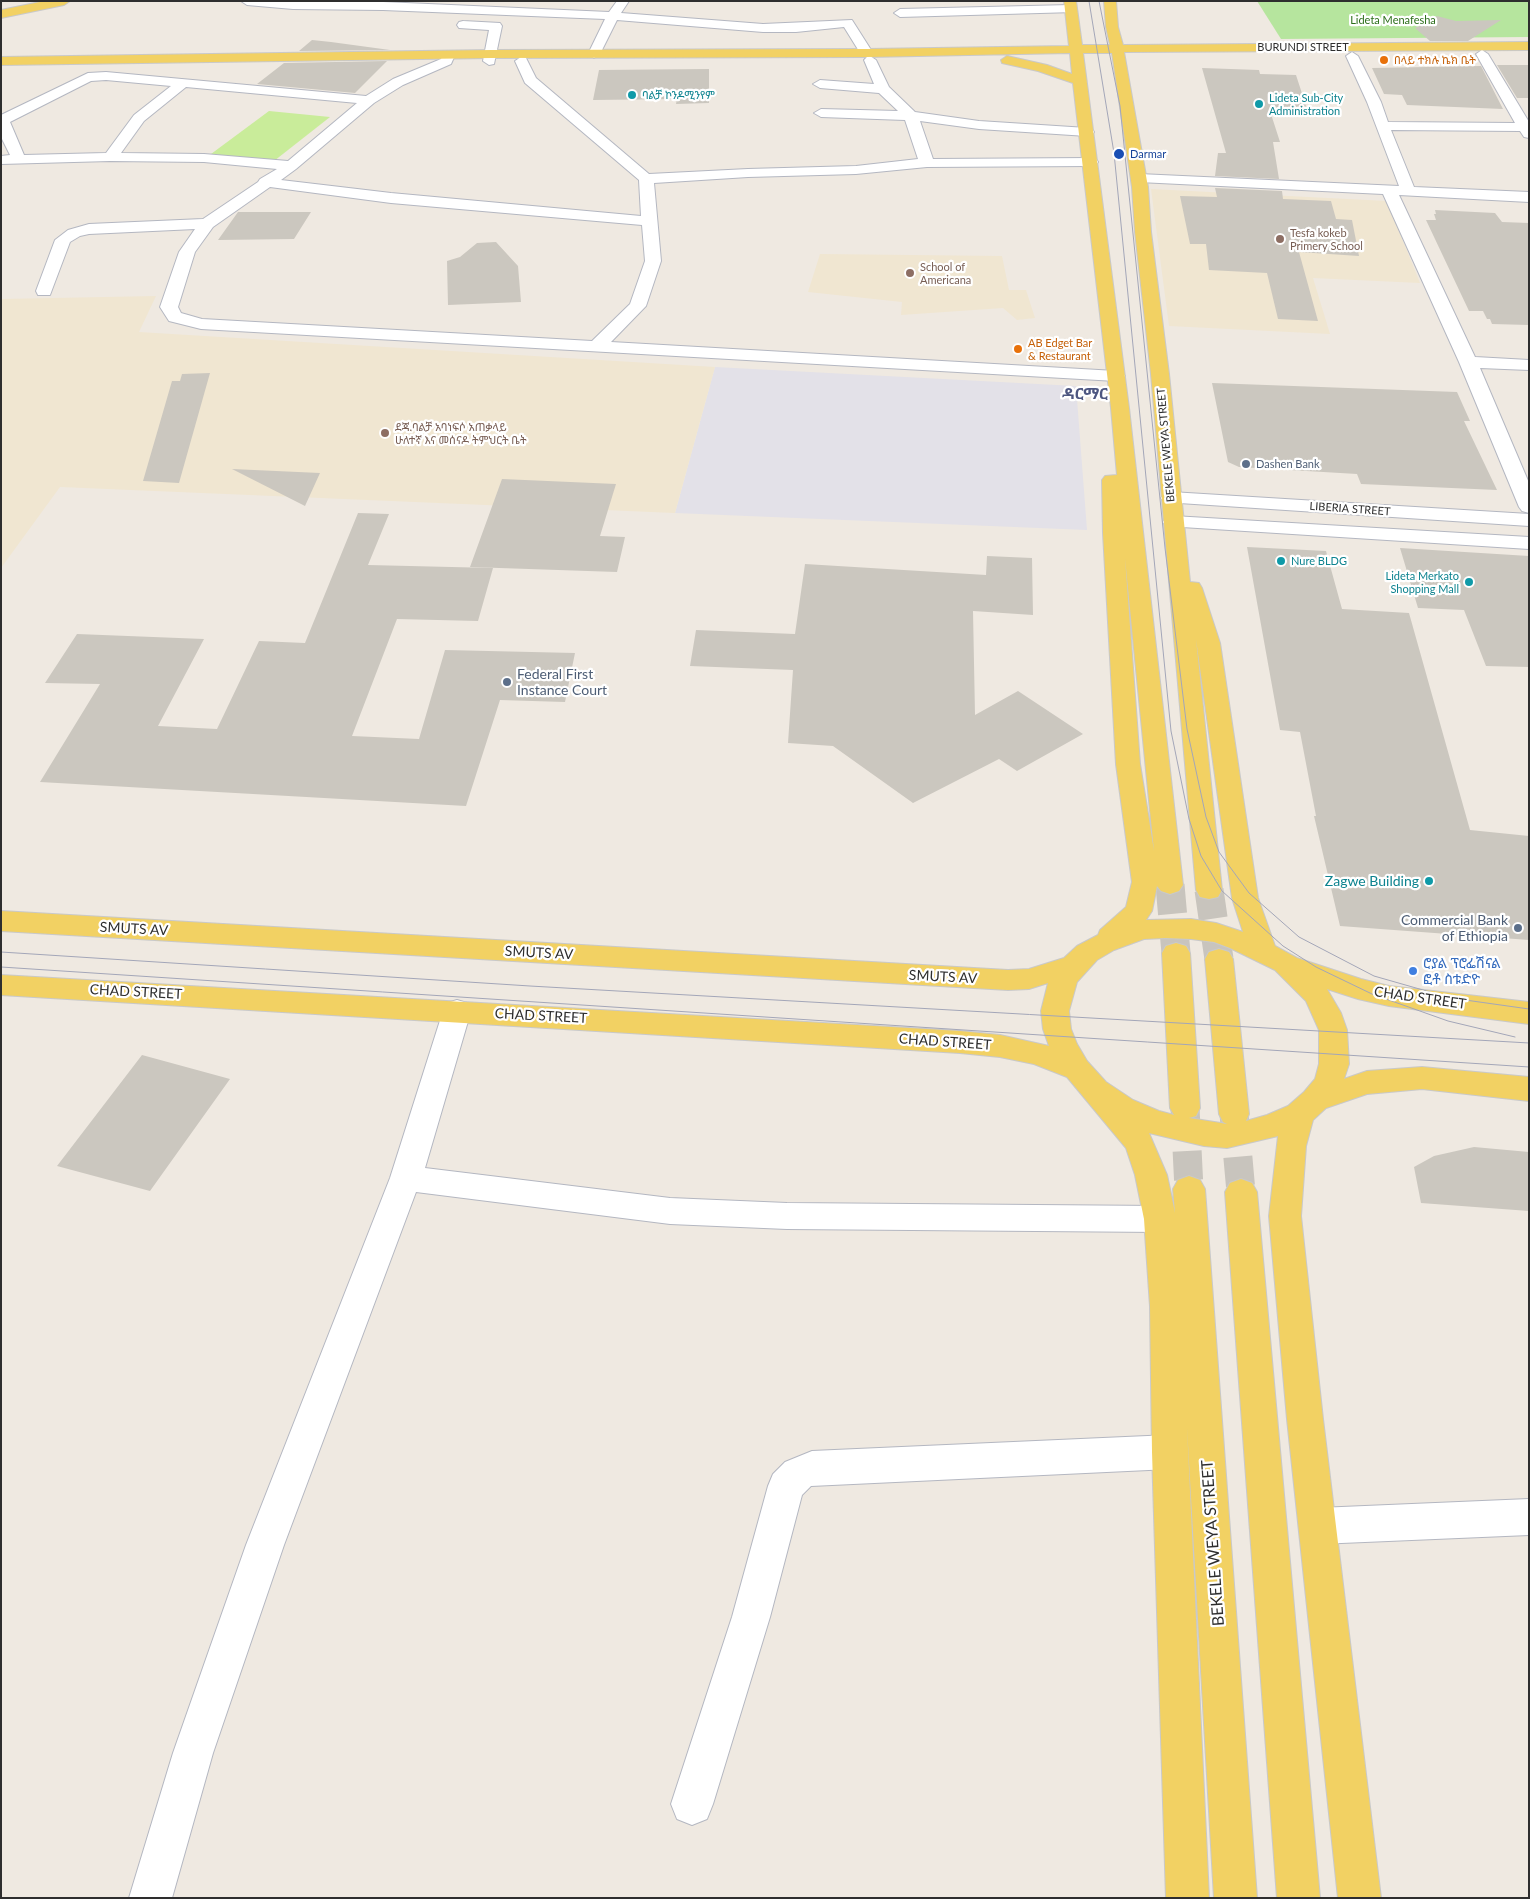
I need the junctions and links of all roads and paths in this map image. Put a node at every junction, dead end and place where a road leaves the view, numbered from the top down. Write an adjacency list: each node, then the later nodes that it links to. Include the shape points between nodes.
1 (31, 1): 7 (main road)
2 (64, 1): 10 (main road)
3 (247, 1): 9 (street)
4 (623, 1): 12 (street)
5 (1110, 1): 18 (main road, BEKELE WEYA STREET)
6 (1070, 5): 11 (street); 14 (main road)
7 (1, 8)
8 (843, 9): 13 (street)
9 (451, 10): 12 (street); 25 (street, via 449,24 496,26)
10 (1, 14)
11 (900, 14)
12 (613, 16): 13 (street, via 763,28); 19 (street)
13 (848, 23): 23 (street)
14 (1074, 28): 16 (main road, via 1052,41); 17 (main road)
15 (1529, 46): 18 (main road, BURUNDI STREET)
16 (1018, 49): 17 (main road); 23 (main road)
17 (1077, 53): 18 (main road, BURUNDI STREET); 26 (main road); 30 (main road)
18 (1118, 53): 22 (main road, BURUNDI STREET); 48 (main road, BEKELE WEYA STREET)
19 (594, 54): 23 (main road); 25 (main road)
20 (1482, 54): 21 (main road, BURUNDI STREET); 22 (main road, BURUNDI STREET); 38 (street)
21 (1529, 54)
22 (1352, 56): 37 (street)
23 (868, 57): 26 (main road); 28 (main road); 33 (street)
24 (447, 58): 25 (main road); 27 (main road); 29 (main road); 34 (street)
25 (490, 58): 28 (main road)
26 (1003, 59): 30 (main road)
27 (1, 61)
28 (521, 61): 46 (street, via 530,80)
29 (1, 68)
30 (1081, 81): 39 (main road)
31 (182, 84): 34 (street); 40 (street, via 139,118); 42 (street, via 88,77 5,119 2,124)
32 (820, 84): 33 (street)
33 (884, 89): 36 (street)
34 (369, 100): 45 (street)
35 (821, 113): 36 (street)
36 (911, 116): 39 (street, via 979,125); 44 (street)
37 (1382, 126): 38 (street); 49 (street)
38 (1527, 130)
39 (1087, 132): 43 (main road)
40 (110, 157): 42 (street); 45 (street, via 204,158)
41 (1, 160): 42 (street)
42 (18, 160)
43 (1091, 162): 44 (street); 59 (main road)
44 (927, 163): 46 (street, via 856,170)
45 (291, 166): 47 (street)
46 (646, 179): 53 (street)
47 (265, 182): 53 (street, via 411,200); 54 (street)
48 (1139, 183): 50 (street); 61 (main road, BEKELE WEYA STREET)
49 (1409, 192): 50 (street); 51 (street)
50 (1391, 195): 52 (street); 57 (street)
51 (1529, 197)
52 (1529, 204)
53 (649, 221): 56 (street, via 654,261 638,306)
54 (208, 224): 55 (street, via 89,229 74,233 63,240); 56 (street, via 187,252 168,307 175,317 201,324)
55 (44, 291)
56 (596, 347): 59 (street)
57 (1468, 362): 58 (street); 62 (street)
58 (1529, 365)
59 (1116, 376): 60 (main road)
60 (1120, 408): 66 (main road); 69 (main road, via 1111,435 1112,533 1128,764 1145,882 1139,910)
61 (1172, 498): 63 (street, LIBERIA STREET); 64 (main road, BEKELE WEYA STREET)
62 (1529, 507)
63 (1529, 520)
64 (1174, 532): 65 (street, LIBERIA STREET); 67 (main road, BEKELE WEYA STREET); 71 (main road, via 1209,643 1245,898)
65 (1529, 543)
66 (1170, 885)
67 (1209, 890)
68 (1, 921): 73 (main road, SMUTS AV, via 1008,980 1029,979)
69 (1104, 943): 71 (main road, CHAD STREET, via 1142,930 1182,929 1216,933); 73 (main road)
70 (1176, 953): 81 (main road)
71 (1274, 957): 76 (main road, CHAD STREET, via 1358,989 1389,996); 80 (main road, via 1316,994 1333,1030 1336,1047 1328,1083)
72 (1218, 958): 82 (main road)
73 (1074, 965): 77 (main road, via 1064,979 1055,1011 1063,1046)
74 (1, 984): 75 (main road, CHAD STREET)
75 (457, 1011): 77 (main road, CHAD STREET, via 960,1042 1038,1054); 83 (street)
76 (1529, 1012)
77 (1077, 1069): 79 (main road)
78 (1529, 1089): 80 (main road, via 1422,1078 1366,1082)
79 (1098, 1092): 80 (main road, via 1122,1108 1153,1122 1227,1136 1275,1125); 86 (main road, via 1139,1142 1152,1174)
80 (1307, 1107): 89 (main road, via 1291,1146 1285,1216)
81 (1185, 1108)
82 (1234, 1114)
83 (406, 1178): 86 (street, via 670,1211 786,1216); 91 (street, via 265,1545 194,1753)
84 (1189, 1189): 93 (main road, BEKELE WEYA STREET)
85 (1241, 1192): 94 (main road)
86 (1160, 1219): 87 (main road, via 1167,1306)
87 (1170, 1452): 90 (street, via 812,1468 798,1474 786,1486 751,1616); 92 (main road)
88 (1529, 1517): 89 (street)
89 (1318, 1526): 95 (main road)
90 (692, 1804)
91 (150, 1898)
92 (1188, 1898)
93 (1236, 1898)
94 (1299, 1898)
95 (1360, 1898)

